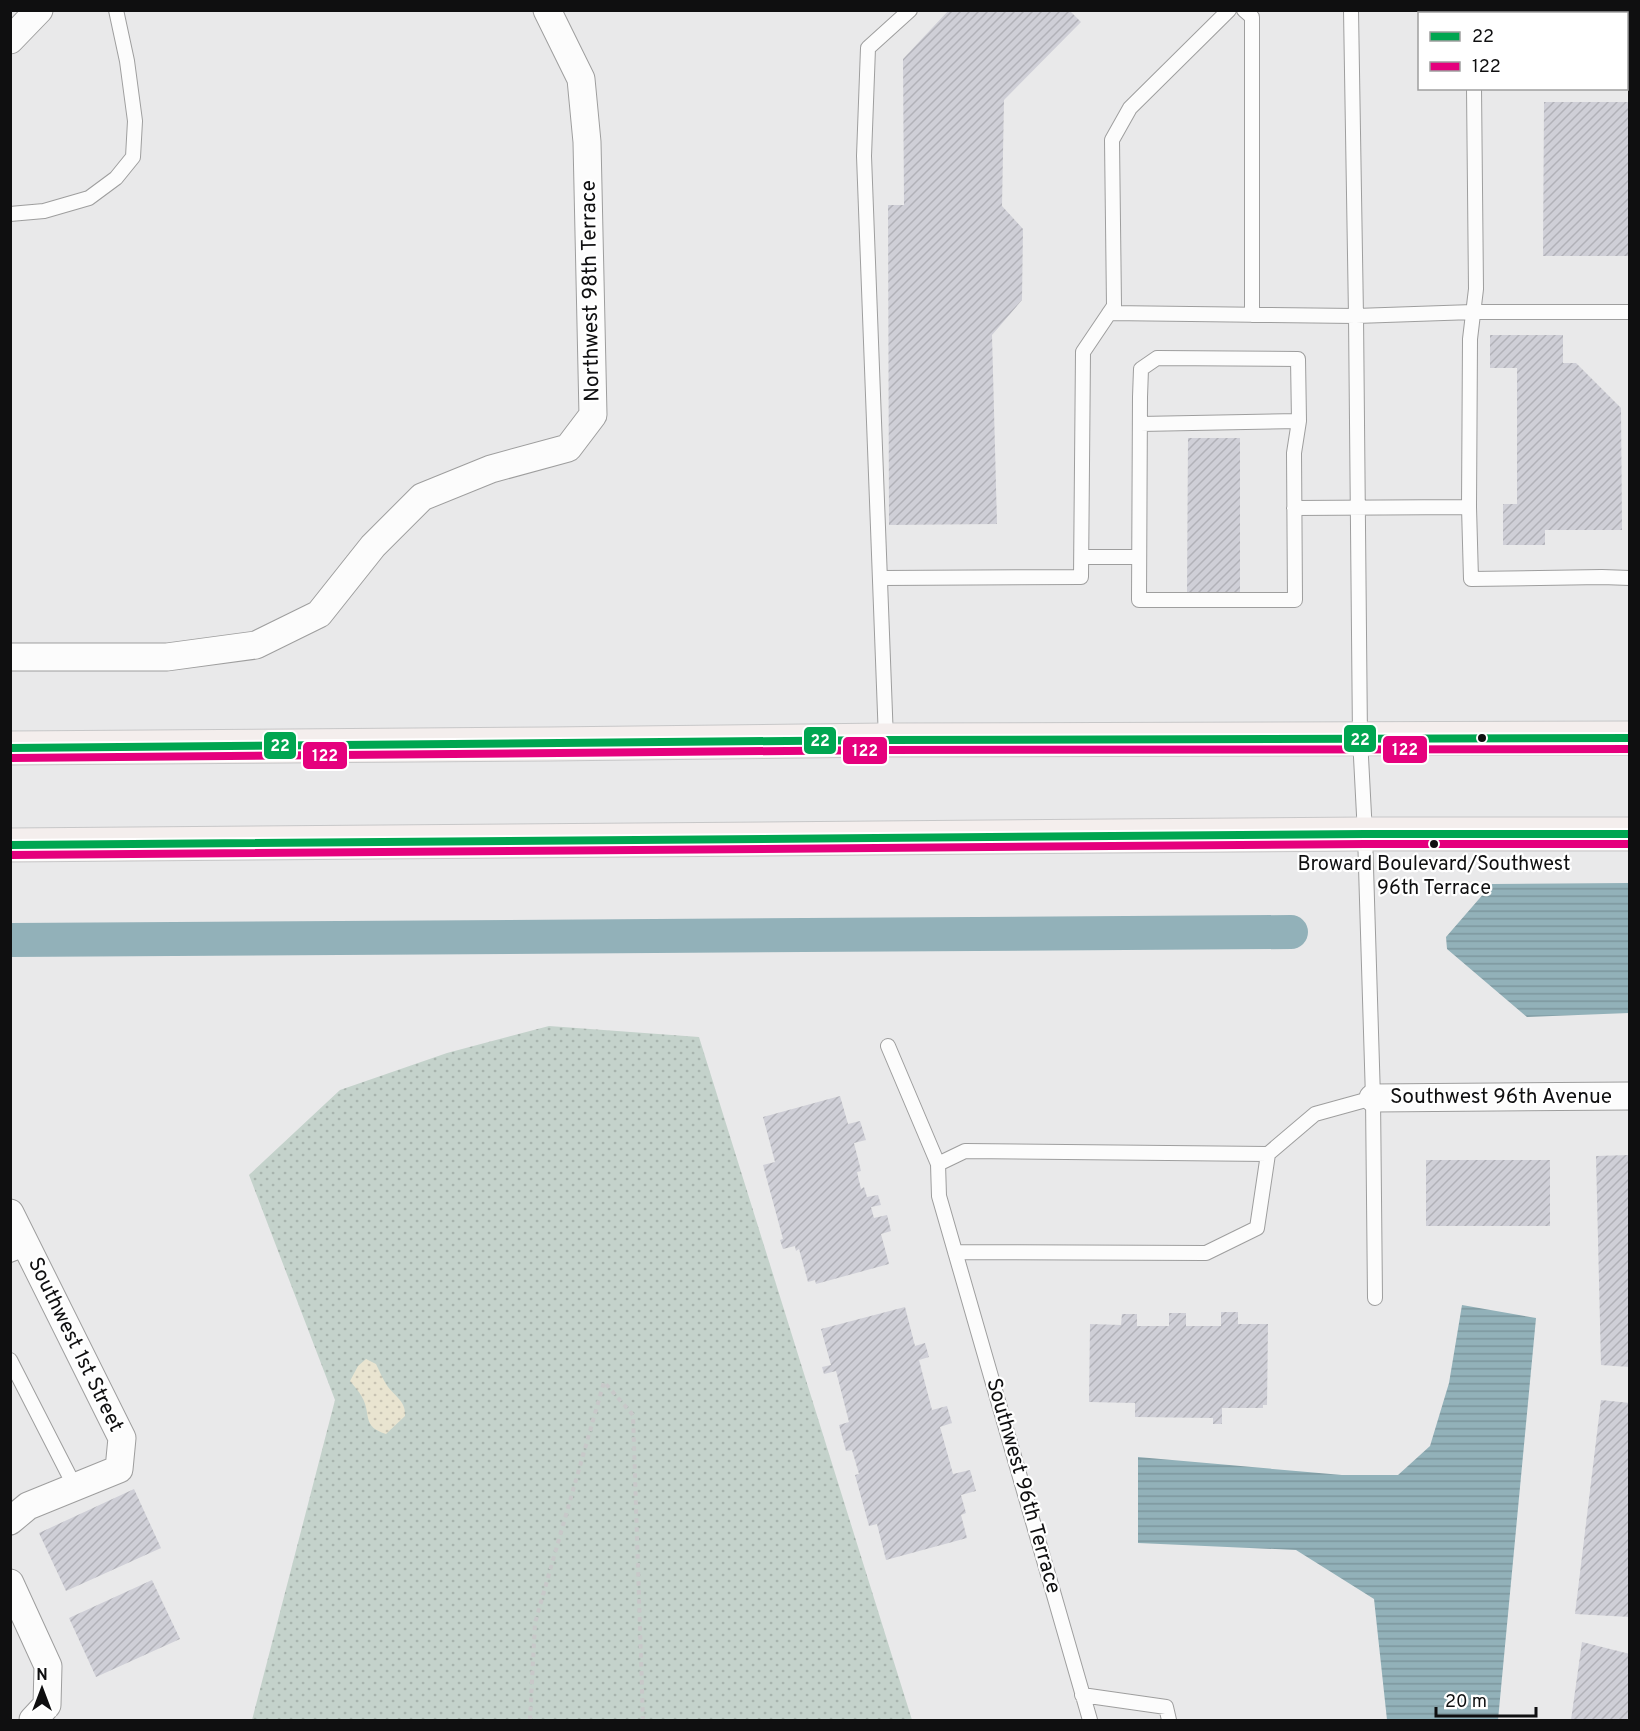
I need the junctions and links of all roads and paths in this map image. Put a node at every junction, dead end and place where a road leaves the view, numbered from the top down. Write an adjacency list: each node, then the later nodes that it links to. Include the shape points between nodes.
1 (39, 10): 8 (street)
2 (116, 10): 10 (lane, via 135,121 133,157 116,178 88,198 44,211)
3 (547, 10): 25 (street, Northwest 98th Terrace, via 581,79 587,142 593,415 568,448 492,469 422,497 374,546 318,614 255,645 166,657)
4 (910, 10): 23 (lane, via 868,48 864,156)
5 (1229, 10): 13 (lane, via 1130,108 1112,140 1114,306)
6 (1244, 10): 14 (lane, via 1252,17)
7 (1351, 10): 15 (lane)
8 (10, 40)
9 (1474, 90): 11 (lane)
10 (10, 214)
11 (1473, 312): 12 (lane); 15 (lane); 19 (lane)
12 (1629, 312)
13 (1109, 313): 14 (lane); 21 (lane, via 1083,352)
14 (1252, 315): 15 (lane)
15 (1356, 316): 18 (lane)
16 (1299, 421): 17 (lane); 17 (lane, via 1298,359 1157,358 1141,369); 20 (lane, via 1294,453)
17 (1140, 424): 22 (lane)
18 (1359, 507): 19 (lane); 20 (lane); 26 (lane)
19 (1469, 507): 24 (lane, via 1471,579)
20 (1294, 508): 22 (lane, via 1295,600 1139,600)
21 (1082, 557): 22 (lane); 23 (lane, via 1081,577)
22 (1139, 557)
23 (881, 578): 28 (lane)
24 (1629, 578)
25 (10, 657)
26 (1360, 738): 27 (main road); 28 (main road); 30 (lane)
27 (1629, 738)
28 (886, 740): 29 (main road)
29 (10, 748)
30 (1365, 834): 31 (main road); 32 (main road); 35 (lane)
31 (1629, 834)
32 (10, 845)
33 (888, 1046): 37 (lane)
34 (1629, 1096): 35 (street, Southwest 96th Avenue)
35 (1373, 1098): 36 (lane, via 1315,1114); 41 (lane)
36 (1268, 1154): 37 (lane, via 965,1151); 40 (lane, via 1257,1228 1206,1253)
37 (938, 1164): 40 (lane, Southwest 96th Terrace, via 939,1196)
38 (10, 1213): 39 (street, Southwest 1st Street)
39 (19, 1252): 43 (street, Southwest 1st Street, via 122,1438 119,1469)
40 (955, 1252): 46 (lane, Southwest 96th Terrace)
41 (1375, 1298)
42 (10, 1360): 43 (lane)
43 (75, 1486): 44 (street, Southwest 1st Street, via 28,1506)
44 (10, 1521)
45 (10, 1583): 47 (street, via 48,1666)
46 (1082, 1695): 50 (lane, Southwest 96th Terrace); 51 (lane, via 1166,1707)
47 (40, 1713)
48 (530, 1720): 49 (path, via 535,1623 604,1382 633,1415)
49 (643, 1720)
50 (1090, 1720)
51 (1169, 1720)

